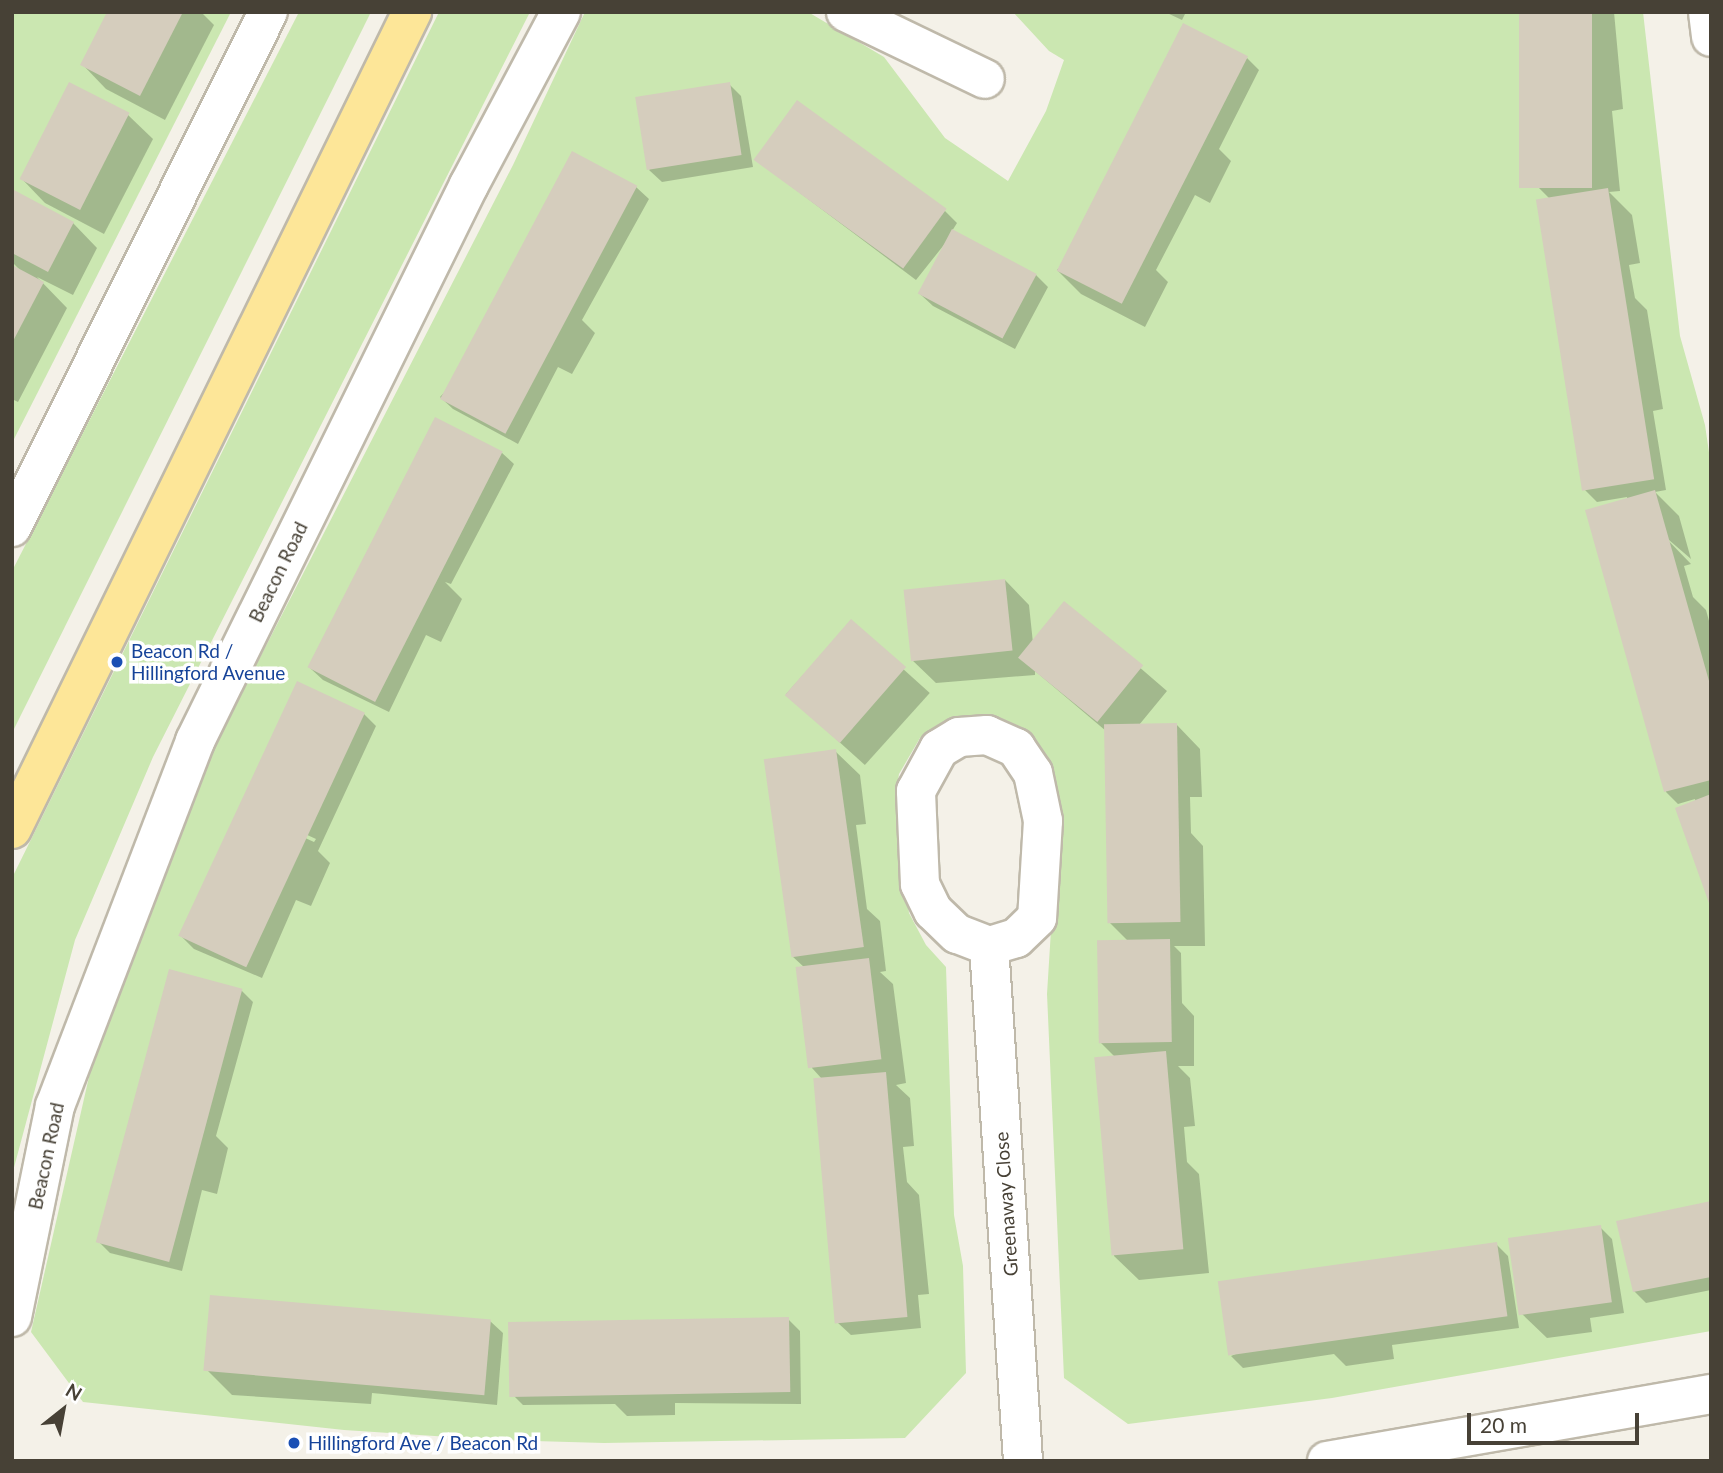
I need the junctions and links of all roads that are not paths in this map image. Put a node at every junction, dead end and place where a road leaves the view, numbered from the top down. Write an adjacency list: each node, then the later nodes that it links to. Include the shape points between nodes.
1 (268, 12): 8 (street)
2 (412, 12): 9 (main road)
3 (561, 12): 11 (street, Beacon Road, via 469,185 195,741 55,1106)
4 (846, 12): 7 (street)
5 (1708, 12): 6 (street)
6 (1711, 37)
7 (985, 79)
8 (12, 527)
9 (12, 829)
10 (989, 946): 10 (street, via 957,934 933,911 920,884 916,791 939,749 959,737 987,735 1016,748 1033,773 1044,821 1037,918 1016,938); 13 (street, Greenaway Close)
11 (12, 1317)
12 (1711, 1394): 14 (street)
13 (1023, 1461)
14 (1326, 1461)

